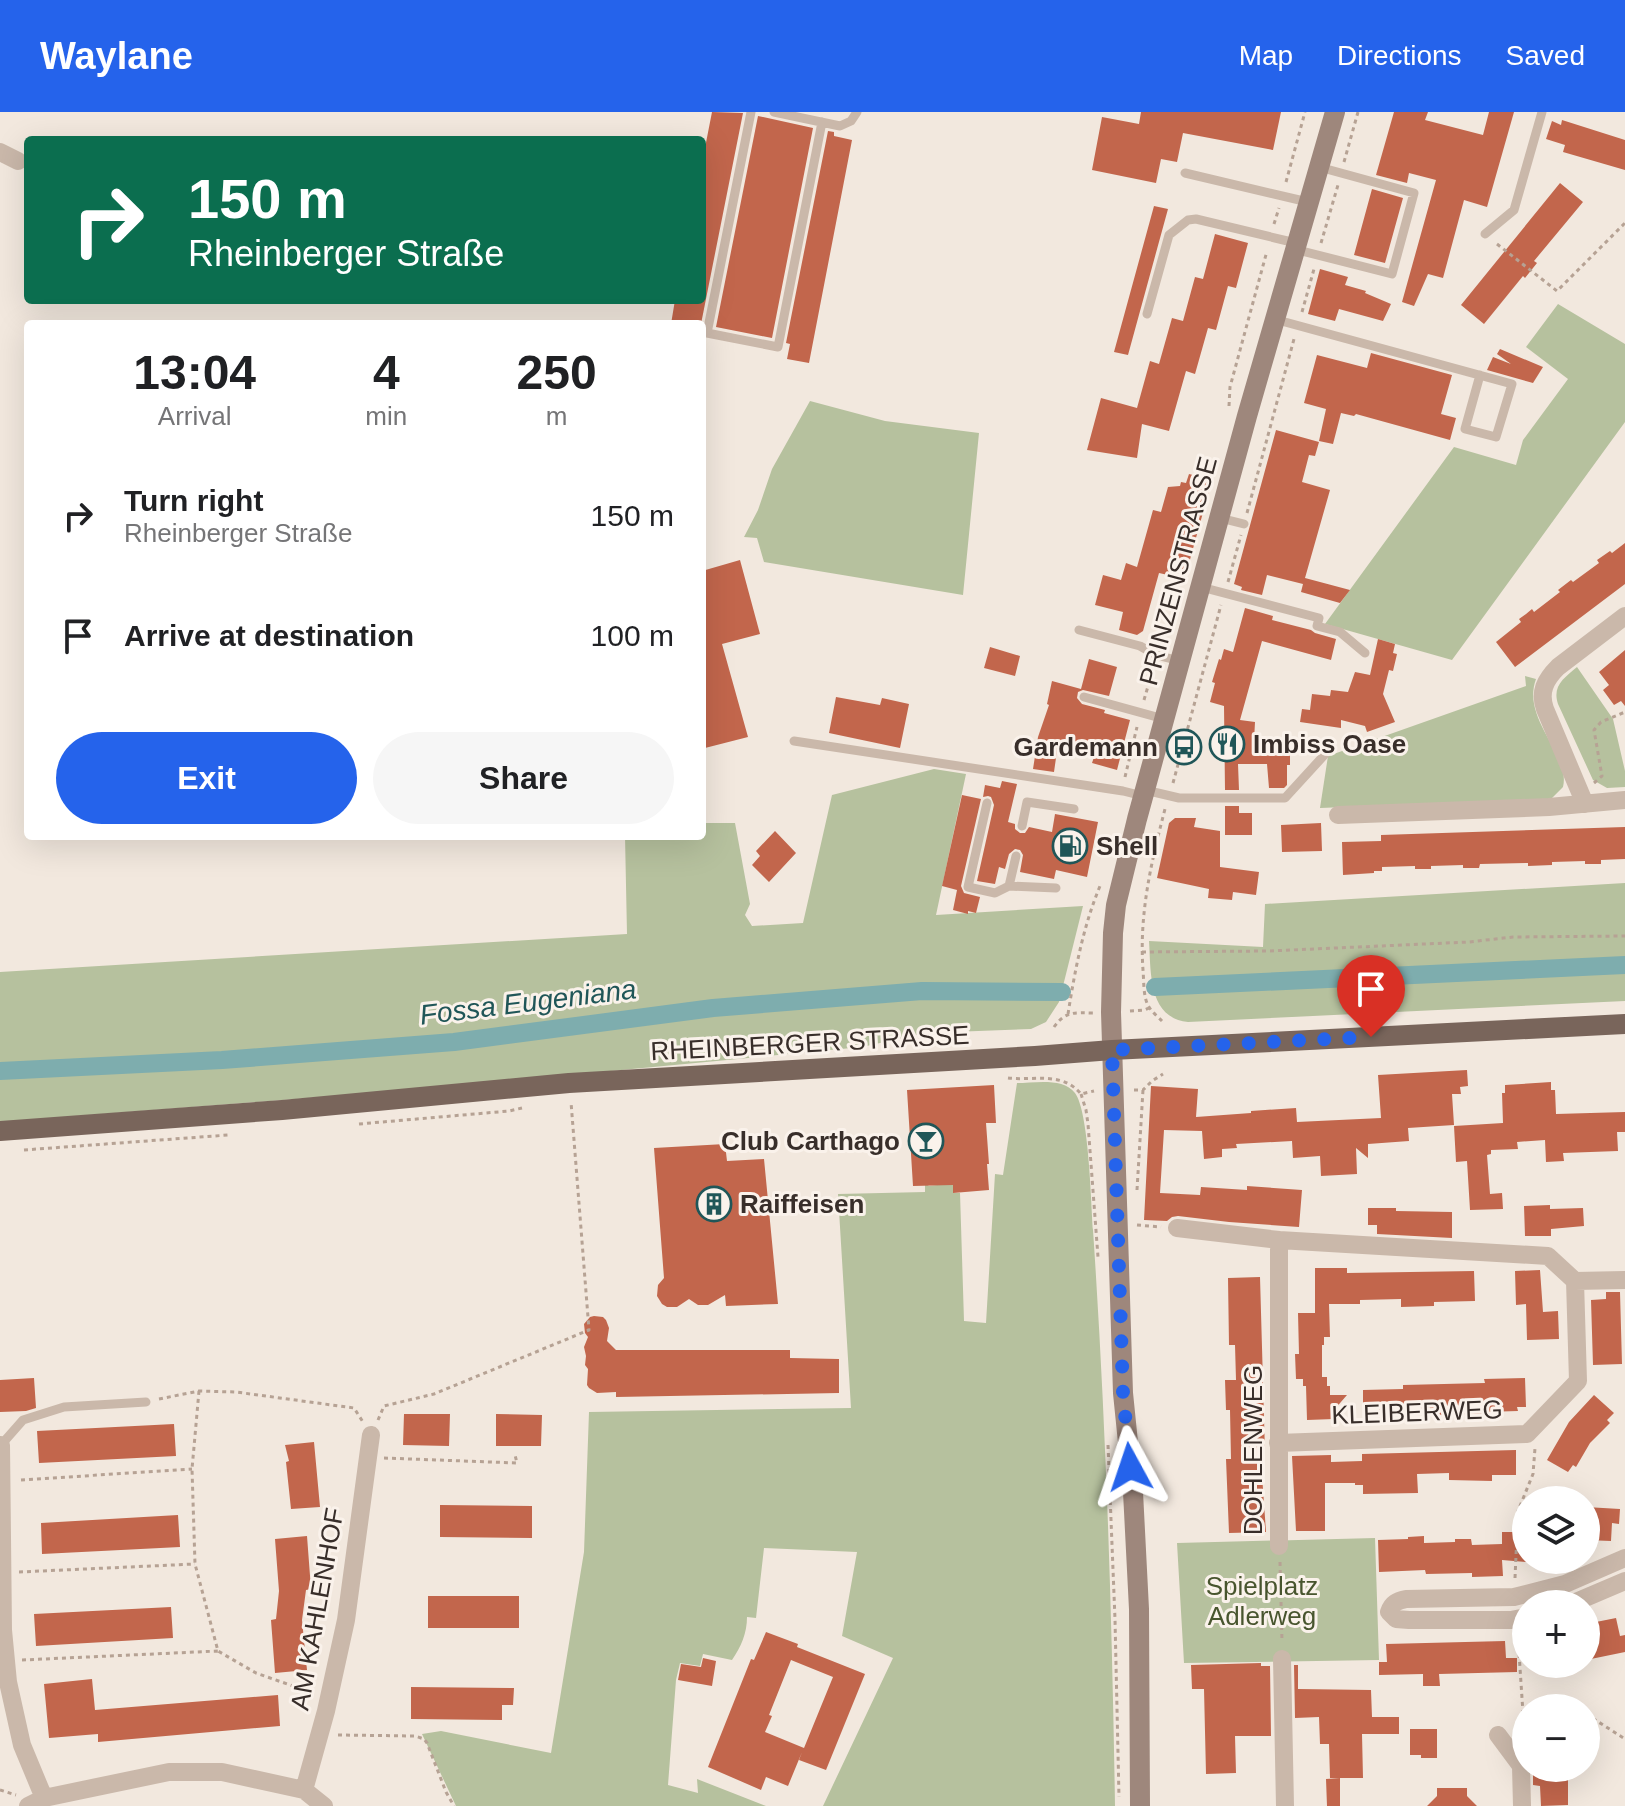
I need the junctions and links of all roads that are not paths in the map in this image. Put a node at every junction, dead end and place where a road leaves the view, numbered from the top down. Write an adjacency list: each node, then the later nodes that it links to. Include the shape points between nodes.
1 (751, 112): 6 (lane, via 707,333 778,347)
2 (774, 112): 6 (lane)
3 (857, 112): 6 (lane, via 840,126)
4 (1335, 112): 9 (main road, PRINZENSTRASSE)
5 (1542, 112): 12 (lane, via 1514,210)
6 (822, 122)
7 (0, 152): 8 (street)
8 (18, 161)
9 (1319, 167): 11 (main road, PRINZENSTRASSE); 13 (lane, via 1414,193 1392,274)
10 (1185, 173): 11 (lane)
11 (1308, 202): 13 (main road, PRINZENSTRASSE)
12 (1485, 234)
13 (1295, 246): 14 (lane, via 1188,220 1169,235); 15 (main road, PRINZENSTRASSE)
14 (1147, 314)
15 (1274, 319): 16 (lane); 17 (main road, PRINZENSTRASSE)
16 (1480, 375): 16 (lane, via 1512,384 1496,437 1465,429)
17 (1220, 518): 18 (lane); 19 (main road, PRINZENSTRASSE)
18 (1244, 524)
19 (1201, 587): 22 (lane, via 1319,618 1317,626 1340,632); 23 (main road, PRINZENSTRASSE)
20 (1625, 616): 29 (street, via 1558,667 1543,688 1545,709)
21 (1079, 630): 23 (lane)
22 (1365, 653)
23 (1180, 661): 25 (main road, PRINZENSTRASSE)
24 (1084, 697): 25 (lane)
25 (1164, 719): 28 (main road, PRINZENSTRASSE)
26 (794, 741): 28 (lane)
27 (1328, 751): 28 (lane, via 1285,798)
28 (1144, 793): 39 (main road, PRINZENSTRASSE, via 1116,905)
29 (1584, 799): 30 (street); 33 (street)
30 (1625, 800)
31 (987, 803): 36 (lane, via 968,887 995,893)
32 (1074, 809): 34 (lane, via 1027,802)
33 (1338, 815)
34 (1022, 826)
35 (1016, 856): 36 (lane)
36 (1009, 886): 37 (lane)
37 (1056, 888)
38 (1625, 1024): 39 (main road, RHEINBERGER STRASSE)
39 (1112, 1050): 40 (main road, RHEINBERGER STRASSE, via 569,1083); 62 (main road, PRINZENSTRASSE, via 1123,1393 1139,1609)
40 (0, 1131)
41 (1177, 1228): 42 (street)
42 (1279, 1240): 44 (street, via 1548,1256); 47 (street, DOHLENWEG)
43 (1625, 1280): 44 (street)
44 (1575, 1281): 47 (street, KLEIBERWEG, via 1578,1381 1527,1434)
45 (146, 1402): 48 (lane, via 64,1407 23,1420)
46 (371, 1435): 59 (street, AM KAHLENHOF, via 346,1620)
47 (1278, 1443): 50 (street, DOHLENWEG)
48 (1, 1445): 49 (street)
49 (2, 1481): 60 (street, via 8,1682)
50 (1279, 1546)
51 (1625, 1558): 53 (street)
52 (1625, 1581): 54 (street)
53 (1541, 1590)
54 (1600, 1592)
55 (1512, 1597): 56 (street, via 1406,1599 1389,1612 1409,1620)
56 (1512, 1618)
57 (1282, 1659): 63 (street)
58 (1498, 1735): 64 (street, via 1521,1766)
59 (304, 1790): 60 (street, via 222,1772 169,1772); 61 (street)
60 (36, 1802)
61 (324, 1806)
62 (1140, 1806)
63 (1285, 1806)
64 (1522, 1806)

